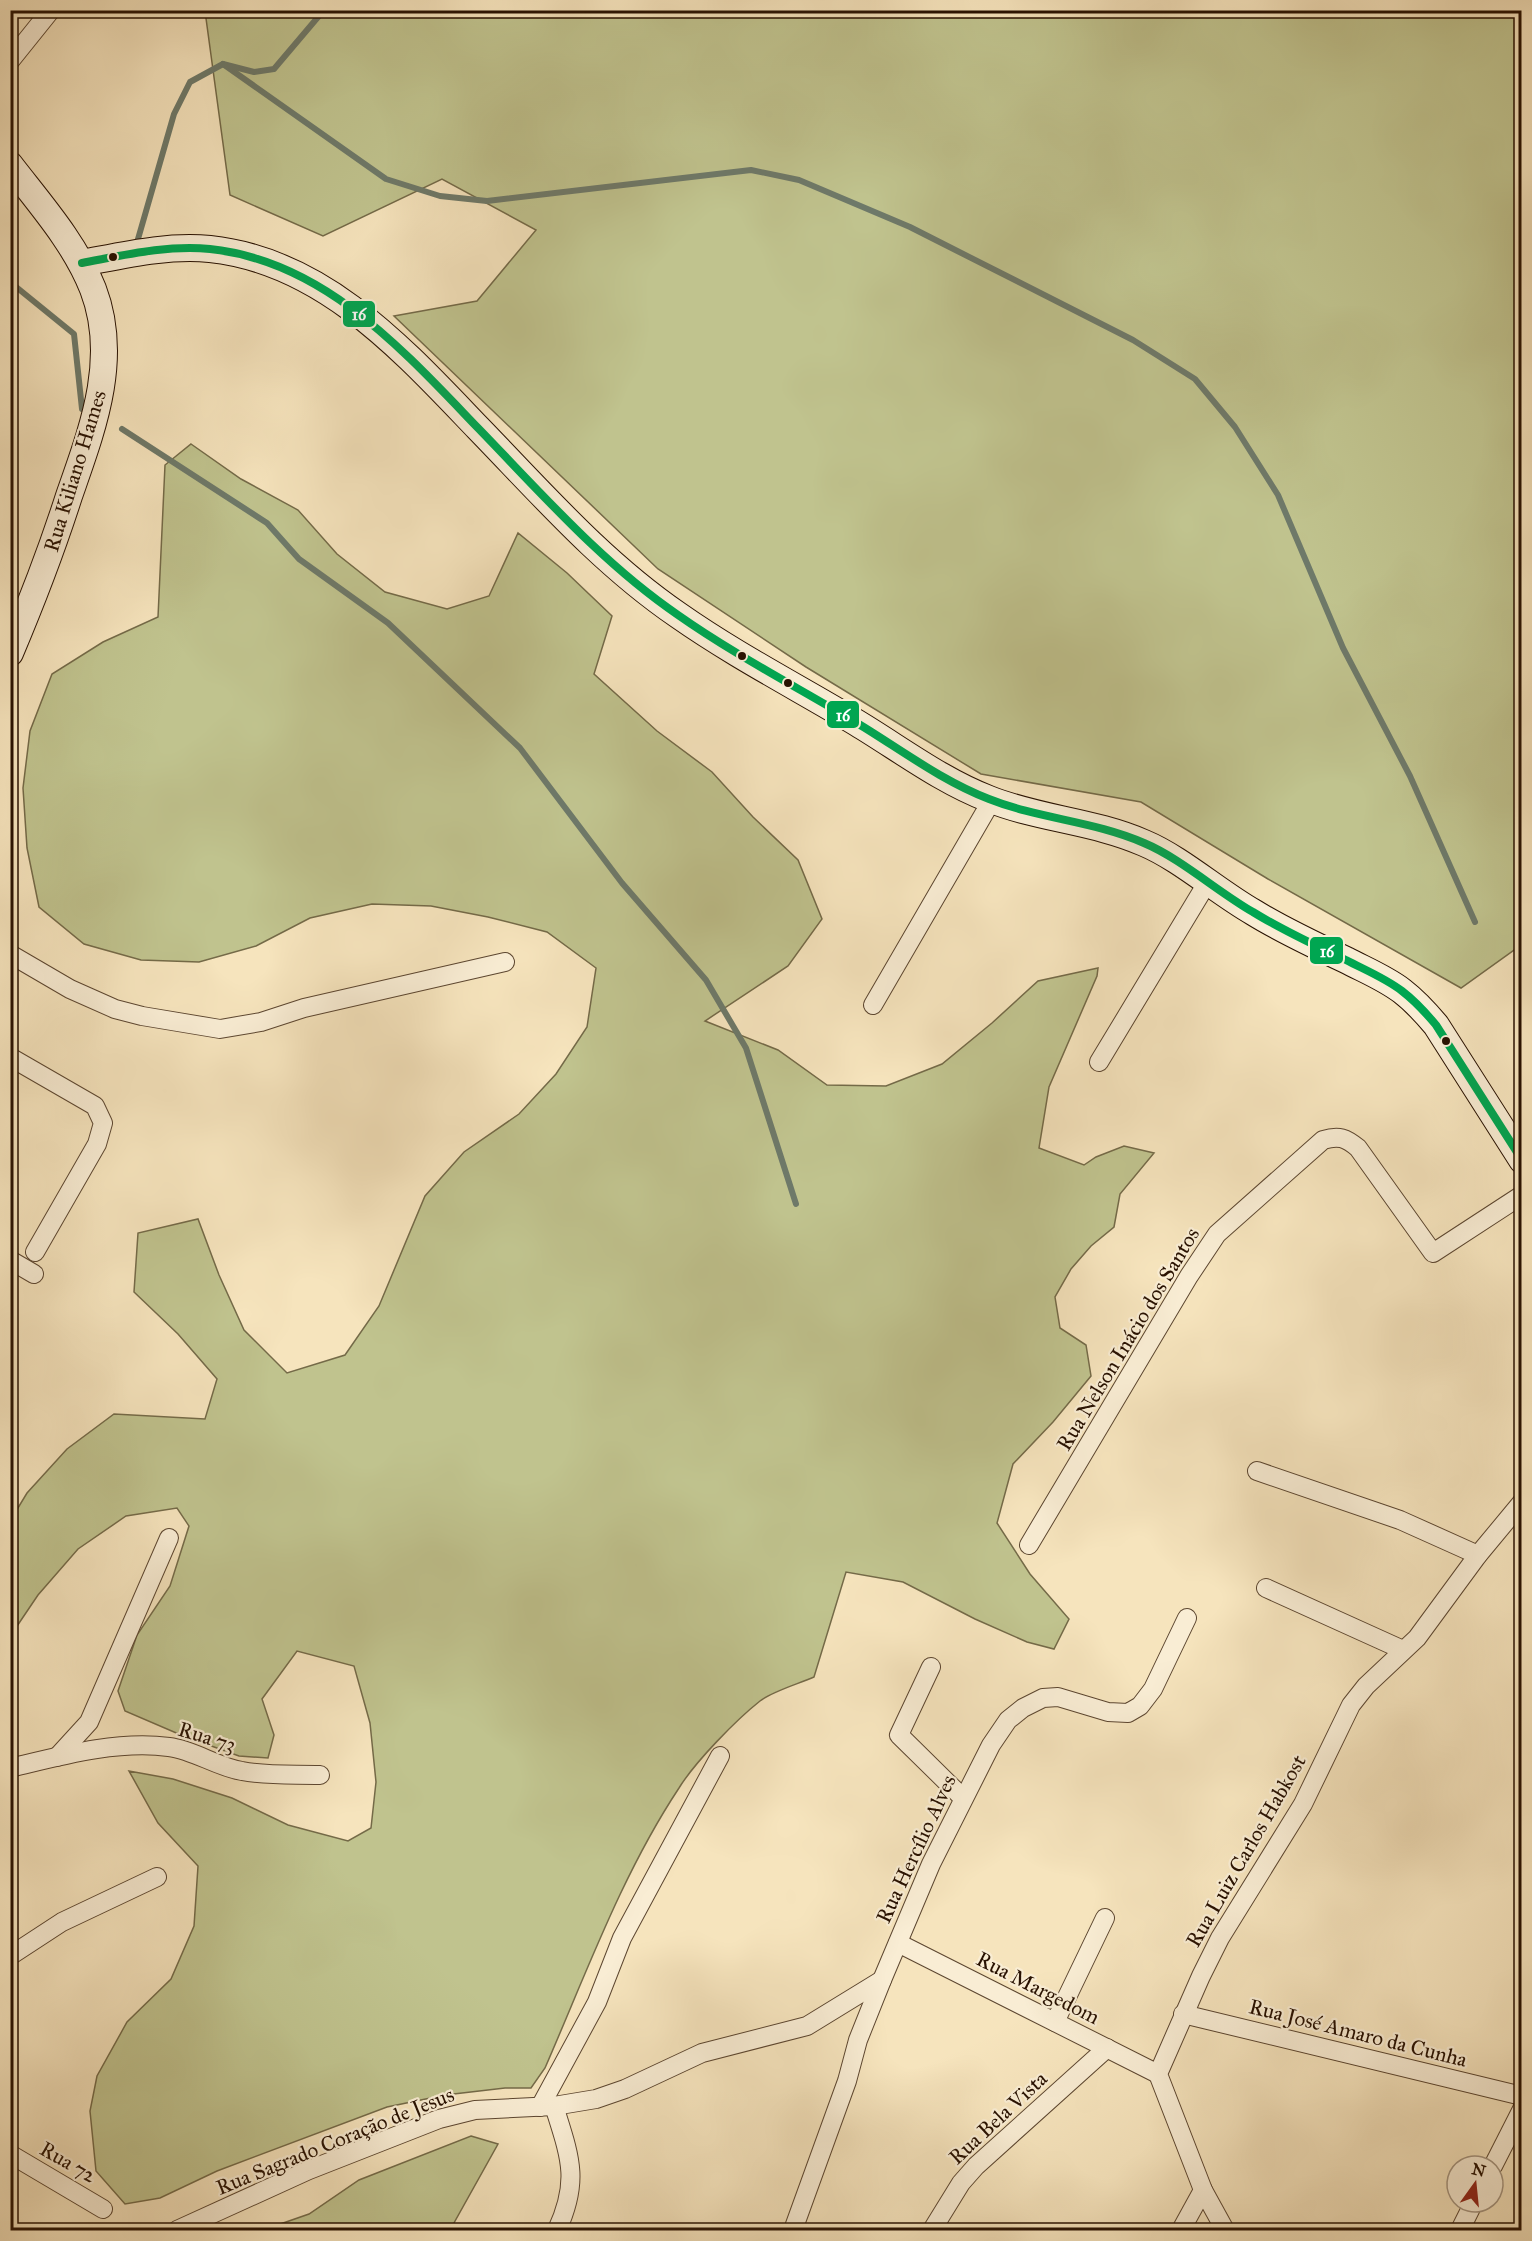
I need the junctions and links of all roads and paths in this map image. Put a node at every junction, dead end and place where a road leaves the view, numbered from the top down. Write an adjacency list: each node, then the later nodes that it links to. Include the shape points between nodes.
1 (51, 10): 2 (street)
2 (10, 61)
3 (10, 165): 4 (main road, Rua Kiliano Hames)
4 (82, 263): 5 (main road, Rua Kiliano Hames, via 97,300 105,347 99,405 56,536); 6 (main road, via 178,247 213,249 270,264 317,285 392,340 585,538 642,589 717,641 953,782)
5 (10, 653)
6 (992, 800): 7 (main road, via 1093,825 1145,843); 10 (street)
7 (1207, 883): 12 (street); 13 (main road, via 1282,929 1380,977 1420,1006 1457,1055)
8 (10, 954): 9 (street, via 70,989 115,1009 220,1029)
9 (505, 962)
10 (873, 1005)
11 (10, 1057): 15 (street, via 95,1106 103,1123 97,1144)
12 (1100, 1062)
13 (1521, 1160)
14 (1521, 1196): 21 (street, Rua Nelson Inácio dos Santos, via 1433,1253 1358,1148 1346,1139 1323,1140 1217,1234)
15 (35, 1252)
16 (10, 1260): 17 (street)
17 (34, 1274)
18 (1257, 1471): 22 (street, via 1400,1520)
19 (1521, 1502): 22 (street, Rua Luiz Carlos Habkost)
20 (169, 1539): 28 (street, via 89,1722)
21 (1029, 1545)
22 (1478, 1555): 25 (street, Rua Luiz Carlos Habkost, via 1417,1638)
23 (1266, 1588): 25 (street)
24 (1187, 1618): 31 (street, Rua Hercílio Alves, via 1153,1689 1140,1706 1128,1713 1107,1712 1058,1697 1043,1698 1023,1708 1008,1720 991,1745)
25 (1403, 1650): 37 (street, Rua Luiz Carlos Habkost, via 1351,1705 1303,1804 1220,1938)
26 (931, 1667): 31 (street, via 899,1735)
27 (720, 1756): 42 (street, via 622,1938 597,2002)
28 (57, 1757): 29 (street, Rua 73); 30 (street, Rua 73, via 146,1745 171,1747 243,1771)
29 (10, 1768)
30 (320, 1775)
31 (963, 1798): 34 (street, Rua Hercílio Alves)
32 (157, 1877): 35 (street, via 62,1922)
33 (1106, 1918): 38 (street)
34 (898, 1943): 36 (street, Rua Hercílio Alves); 38 (street, Rua Margedom)
35 (10, 1956)
36 (882, 1980): 42 (street, Rua Sagrado Coração de Jesus, via 807,2026 702,2053 596,2099); 51 (street, Rua Hercílio Alves)
37 (1183, 2014): 40 (street, Rua Luiz Carlos Habkost); 41 (street, Rua José Amaro da Cunha)
38 (1055, 2022): 39 (street, Rua Margedom)
39 (1107, 2048): 40 (street, Rua Margedom); 52 (street, Rua Bela Vista, via 976,2166)
40 (1158, 2073): 46 (street)
41 (1521, 2096)
42 (547, 2107): 49 (street, Rua Sagrado Coração de Jesus, via 475,2110 439,2119 309,2170); 50 (street, via 571,2162 569,2196)
43 (1521, 2109): 45 (street)
44 (10, 2154): 47 (street, Rua 72)
45 (1499, 2154)
46 (1203, 2190): 53 (street); 54 (street)
47 (104, 2209)
48 (1468, 2214): 55 (street)
49 (177, 2230)
50 (556, 2230)
51 (793, 2230)
52 (932, 2230)
53 (1181, 2230)
54 (1225, 2230)
55 (1460, 2230)

